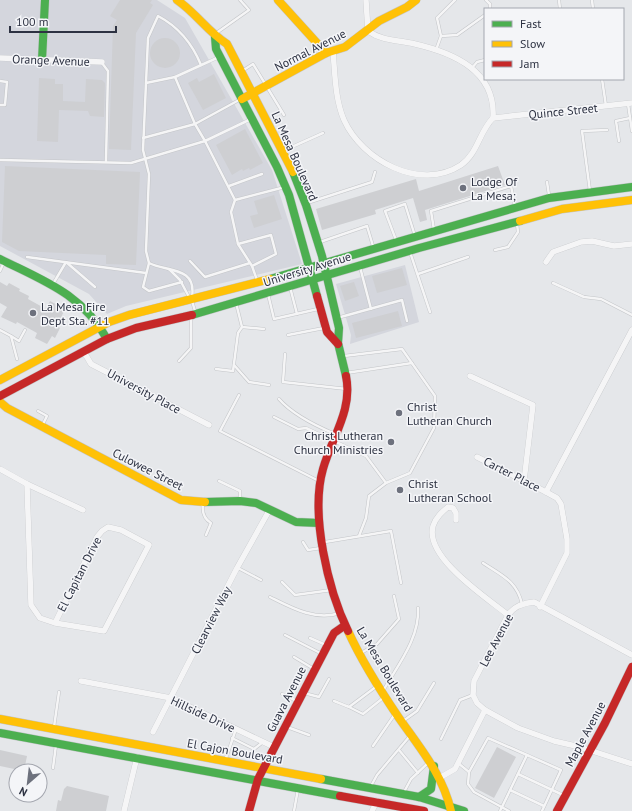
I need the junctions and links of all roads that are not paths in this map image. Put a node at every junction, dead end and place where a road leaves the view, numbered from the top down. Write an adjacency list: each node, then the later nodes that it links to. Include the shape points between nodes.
1 (45, 0): 16 (main road)
2 (177, 0): 10 (main road, La Mesa Boulevard, via 201,20)
3 (240, 0): 10 (lane, via 249,10)
4 (278, 0): 13 (main road)
5 (366, 0): 9 (street)
6 (416, 0): 9 (main road, Normal Avenue, via 379,21)
7 (455, 0): 11 (lane, via 437,18)
8 (484, 16): 11 (lane, via 457,35)
9 (368, 31): 12 (street, via 378,37); 13 (main road, Normal Avenue, via 345,47)
10 (214, 36): 14 (main road, La Mesa Boulevard); 21 (main road, La Mesa Boulevard, via 227,44)
11 (441, 36): 12 (lane)
12 (435, 50): 20 (street)
13 (329, 52): 26 (main road, Normal Avenue); 33 (street, via 344,120 366,150 389,165 417,173 451,170 472,154 486,125)
14 (219, 57): 19 (lane); 28 (main road, La Mesa Boulevard)
15 (0, 58): 16 (street, Orange Avenue)
16 (42, 60): 18 (street, Orange Avenue)
17 (484, 60): 20 (lane, via 477,62)
18 (102, 62): 46 (lane, via 108,71)
19 (201, 65): 22 (lane); 25 (lane, via 183,34 158,16 148,38)
20 (472, 68): 33 (street, via 482,77 489,89 493,102)
21 (241, 71): 26 (lane, via 252,64); 27 (main road, La Mesa Boulevard)
22 (175, 77): 25 (lane); 36 (lane)
23 (602, 80): 31 (lane)
24 (0, 81): 30 (lane, via 8,82 6,105)
25 (146, 83): 40 (lane)
26 (267, 86): 27 (main road, Normal Avenue); 32 (lane)
27 (253, 93): 28 (main road, Normal Avenue); 43 (main road, La Mesa Boulevard)
28 (242, 99): 35 (main road, La Mesa Boulevard); 36 (lane)
29 (630, 103): 31 (street, Quince Street); 34 (lane)
30 (0, 105)
31 (606, 106): 33 (street, Quince Street)
32 (284, 115)
33 (493, 118)
34 (630, 118): 38 (lane); 42 (lane, via 616,121)
35 (251, 119): 41 (lane); 51 (main road, La Mesa Boulevard)
36 (195, 124): 40 (lane); 41 (lane)
37 (607, 130): 53 (lane, via 582,131)
38 (632, 131)
39 (323, 133): 43 (lane)
40 (143, 138): 44 (lane)
41 (205, 140): 44 (lane); 50 (lane)
42 (619, 141)
43 (282, 151): 57 (main road, La Mesa Boulevard)
44 (144, 158): 46 (lane, via 131,162); 75 (lane, via 149,174 146,251)
45 (0, 160): 46 (lane)
46 (106, 161)
47 (375, 172): 57 (lane, via 372,182)
48 (262, 174): 50 (lane)
49 (547, 182): 54 (lane)
50 (228, 186): 55 (lane)
51 (285, 186): 55 (lane); 79 (main road, La Mesa Boulevard)
52 (632, 186): 53 (main road, University Avenue)
53 (590, 192): 54 (main road, University Avenue)
54 (549, 198): 58 (main road, University Avenue)
55 (235, 200): 64 (lane, via 231,212)
56 (632, 200): 59 (main road, University Avenue, via 562,209)
57 (305, 204): 63 (main road, La Mesa Boulevard)
58 (515, 207): 60 (main road, University Avenue); 60 (lane, via 511,186 431,211)
59 (517, 222): 67 (lane, via 518,232 508,247); 68 (main road, University Avenue)
60 (434, 230): 61 (main road, University Avenue)
61 (415, 236): 62 (main road, University Avenue); 62 (lane, via 405,204 385,211)
62 (396, 242): 66 (main road, University Avenue)
63 (317, 243): 66 (lane, via 367,226); 77 (main road, La Mesa Boulevard)
64 (238, 244): 76 (lane); 76 (lane, via 271,235 276,254)
65 (632, 244): 74 (street, via 614,246 592,241 581,242 553,252)
66 (374, 249): 77 (main road, University Avenue)
67 (495, 250)
68 (410, 251): 78 (main road, University Avenue); 83 (lane)
69 (28, 257): 73 (lane)
70 (468, 257): 83 (lane)
71 (2, 260): 81 (lane); 89 (main road)
72 (190, 261): 76 (lane, via 205,277)
73 (66, 262): 82 (lane); 89 (lane); 90 (lane)
74 (546, 262)
75 (149, 264): 80 (lane, via 159,269); 82 (lane)
76 (251, 264): 87 (lane)
77 (322, 264): 79 (main road, University Avenue); 84 (main road, La Mesa Boulevard)
78 (360, 266): 84 (main road, University Avenue); 96 (lane)
79 (310, 267): 85 (main road, La Mesa Boulevard); 87 (main road, University Avenue)
80 (169, 269): 86 (lane); 93 (lane, via 178,270 189,281 193,292)
81 (0, 271)
82 (146, 273): 86 (lane, via 143,287 149,291)
83 (418, 274): 97 (lane)
84 (326, 276): 85 (main road, University Avenue); 101 (main road, La Mesa Boulevard)
85 (313, 280): 91 (main road, University Avenue); 95 (main road, La Mesa Boulevard)
86 (182, 282): 93 (lane)
87 (257, 282): 93 (main road, University Avenue)
88 (553, 283): 100 (lane, via 584,297 601,299)
89 (51, 286): 103 (main road, via 82,304)
90 (95, 287)
91 (290, 287): 92 (main road, University Avenue); 98 (lane)
92 (268, 294): 94 (main road, University Avenue); 98 (lane, via 274,319)
93 (192, 300): 99 (lane); 103 (main road, University Avenue, via 129,314)
94 (236, 303): 99 (main road, University Avenue); 104 (lane)
95 (321, 308): 98 (lane); 105 (main road, La Mesa Boulevard)
96 (371, 309): 101 (lane); 102 (lane, via 402,300)
97 (430, 312)
98 (297, 314)
99 (194, 315): 112 (main road, University Avenue, via 136,328); 118 (lane, via 191,348)
100 (632, 315)
101 (336, 318): 113 (main road, La Mesa Boulevard, via 339,328)
102 (407, 321)
103 (102, 326): 112 (main road); 124 (main road, University Avenue)
104 (242, 327): 106 (lane); 120 (lane, via 238,333)
105 (326, 327): 110 (lane); 113 (main road, La Mesa Boulevard, via 327,332)
106 (264, 329)
107 (0, 330): 111 (lane)
108 (25, 330): 111 (lane, via 18,341)
109 (632, 330): 143 (street)
110 (288, 335)
111 (11, 336): 117 (lane)
112 (107, 339): 114 (main road, University Avenue)
113 (338, 344): 116 (main road, La Mesa Boulevard)
114 (84, 352): 128 (main road, University Avenue); 133 (street, University Place, via 91,364)
115 (286, 354): 126 (lane, via 283,382)
116 (342, 357): 119 (lane, via 402,349); 122 (main road, La Mesa Boulevard)
117 (17, 360)
118 (179, 361)
119 (412, 362): 122 (lane); 141 (lane, via 435,396 434,428 410,472)
120 (234, 365): 121 (lane, via 233,371); 125 (lane, via 249,382)
121 (216, 369)
122 (346, 373): 126 (main road, La Mesa Boulevard)
123 (470, 376): 138 (street, via 533,405)
124 (0, 379)
125 (269, 385)
126 (348, 389): 135 (main road, La Mesa Boulevard, via 344,418)
127 (239, 395): 140 (lane, via 220,431)
128 (0, 396)
129 (279, 399): 135 (lane, via 287,408)
130 (0, 402): 134 (main road, Culowee Street)
131 (38, 411): 134 (lane, via 47,416)
132 (274, 417): 135 (lane, via 298,429 306,428)
133 (208, 425)
134 (41, 426): 145 (main road, Culowee Street, via 172,496 190,502)
135 (336, 438): 140 (main road, La Mesa Boulevard, via 327,458); 141 (lane, via 366,456)
136 (477, 457): 138 (street, Carter Place)
137 (0, 469): 142 (street)
138 (524, 480): 143 (street, Carter Place)
139 (219, 481): 144 (lane, via 240,491)
140 (321, 482): 149 (main road, La Mesa Boulevard)
141 (386, 483): 151 (lane, via 369,496 366,518)
142 (26, 484): 147 (street); 167 (street, El Capitan Drive, via 31,605 40,618)
143 (546, 492): 163 (street, via 562,504 567,553)
144 (240, 501): 145 (main road, Culowee Street); 146 (main road, Culowee Street, via 256,503)
145 (203, 502): 150 (lane, via 202,511 211,523)
146 (270, 509): 149 (main road, Culowee Street, via 296,522); 155 (street, Clearview Way)
147 (83, 510)
148 (456, 520): 166 (street, via 453,508 448,507 436,518 432,535 436,546 451,568)
149 (319, 523): 153 (main road, La Mesa Boulevard)
150 (206, 535)
151 (359, 536): 153 (lane); 158 (lane, via 391,531)
152 (303, 542): 153 (lane, via 308,550)
153 (323, 545): 159 (main road, La Mesa Boulevard)
154 (483, 564): 162 (lane, via 516,586)
155 (237, 568): 156 (lane); 186 (street, Clearview Way)
156 (261, 580)
157 (282, 582): 159 (lane, via 295,595)
158 (401, 582)
159 (333, 590): 165 (main road, La Mesa Boulevard)
160 (394, 596): 173 (lane, via 399,619 377,644)
161 (270, 597): 165 (lane, via 302,612 324,617)
162 (523, 604): 163 (street, Lee Avenue, via 534,602); 166 (street, Lee Avenue)
163 (540, 607): 174 (street)
164 (418, 608): 181 (lane, via 416,630)
165 (340, 613): 168 (main road, La Mesa Boulevard)
166 (508, 615): 185 (street, Lee Avenue, via 474,681)
167 (54, 623): 167 (street, El Capitan Drive, via 104,631 149,545 121,530 108,528 102,531)
168 (344, 626): 171 (main road, Guava Avenue, via 334,633); 173 (main road, La Mesa Boulevard)
169 (285, 635): 172 (lane)
170 (310, 638): 171 (lane)
171 (327, 646): 172 (main road, Guava Avenue)
172 (322, 654): 177 (main road, Guava Avenue)
173 (359, 654): 181 (main road, La Mesa Boulevard)
174 (632, 655)
175 (294, 657): 177 (lane)
176 (632, 667): 208 (main road, Maple Avenue)
177 (314, 669): 183 (main road, Guava Avenue)
178 (329, 679): 183 (lane, via 319,697)
179 (81, 681): 186 (street, Hillside Drive)
180 (434, 683): 193 (lane, via 417,711)
181 (383, 691): 189 (lane); 189 (lane, via 363,714); 191 (main road, La Mesa Boulevard)
182 (59, 692): 195 (lane)
183 (302, 693): 187 (main road, Guava Avenue)
184 (282, 694): 187 (lane)
185 (473, 695): 190 (street, via 477,703); 202 (lane, via 460,700)
186 (171, 698): 196 (street, Hillside Drive); 197 (street, Clearview Way)
187 (297, 701): 194 (main road, Guava Avenue)
188 (334, 701): 189 (lane)
189 (349, 707)
190 (486, 710): 208 (street, via 518,728); 212 (street)
191 (396, 712): 193 (main road, La Mesa Boulevard); 205 (lane)
192 (0, 719): 195 (main road, El Cajon Boulevard)
193 (402, 722): 200 (main road, La Mesa Boulevard)
194 (285, 726): 199 (lane); 206 (main road, Guava Avenue)
195 (54, 729): 204 (main road); 211 (main road, El Cajon Boulevard)
196 (236, 729): 201 (lane); 203 (street, Hillside Drive)
197 (153, 732)
198 (0, 733): 204 (main road, El Cajon Boulevard)
199 (309, 735)
200 (411, 735): 207 (lane); 213 (main road, La Mesa Boulevard)
201 (232, 738): 203 (lane, via 254,749); 211 (lane)
202 (441, 739)
203 (264, 742): 206 (street, Hillside Drive)
204 (56, 744): 210 (main road, El Cajon Boulevard); 215 (lane)
205 (372, 746)
206 (274, 747): 216 (main road, Guava Avenue)
207 (399, 750): 218 (lane); 223 (lane, via 377,775)
208 (590, 750): 214 (street); 227 (main road, Maple Avenue)
209 (527, 755): 217 (lane, via 488,738); 219 (lane); 225 (lane, via 561,770)
210 (137, 757): 221 (main road, El Cajon Boulevard); 233 (street)
211 (225, 762): 216 (main road, El Cajon Boulevard)
212 (458, 763): 217 (lane); 220 (street, via 455,769)
213 (432, 764): 218 (lane); 220 (main road, La Mesa Boulevard); 228 (main road, via 432,789)
214 (632, 764)
215 (53, 768)
216 (263, 769): 221 (main road, Guava Avenue); 223 (main road, El Cajon Boulevard)
217 (469, 772): 231 (lane, via 468,784 474,792)
218 (418, 773): 226 (lane, via 411,779)
219 (518, 774): 224 (lane); 225 (lane)
220 (441, 777): 232 (main road, La Mesa Boulevard)
221 (258, 779): 222 (main road, El Cajon Boulevard); 234 (main road, Guava Avenue)
222 (299, 787): 229 (main road, El Cajon Boulevard); 235 (lane)
223 (370, 788): 226 (main road, El Cajon Boulevard)
224 (510, 790): 230 (lane); 231 (lane)
225 (552, 790): 227 (lane); 230 (lane)
226 (403, 794): 228 (main road, El Cajon Boulevard)
227 (565, 796): 242 (main road, Maple Avenue)
228 (419, 797): 232 (main road, El Cajon Boulevard)
229 (377, 802): 236 (street); 237 (main road, El Cajon Boulevard)
230 (544, 806): 241 (lane)
231 (502, 807): 239 (lane); 240 (lane)
232 (451, 808): 238 (main road, El Cajon Boulevard)
233 (124, 811)
234 (249, 811)
235 (294, 811)
236 (372, 811)
237 (424, 811)
238 (464, 811)
239 (500, 811)
240 (509, 811)
241 (542, 811)
242 (557, 811)

